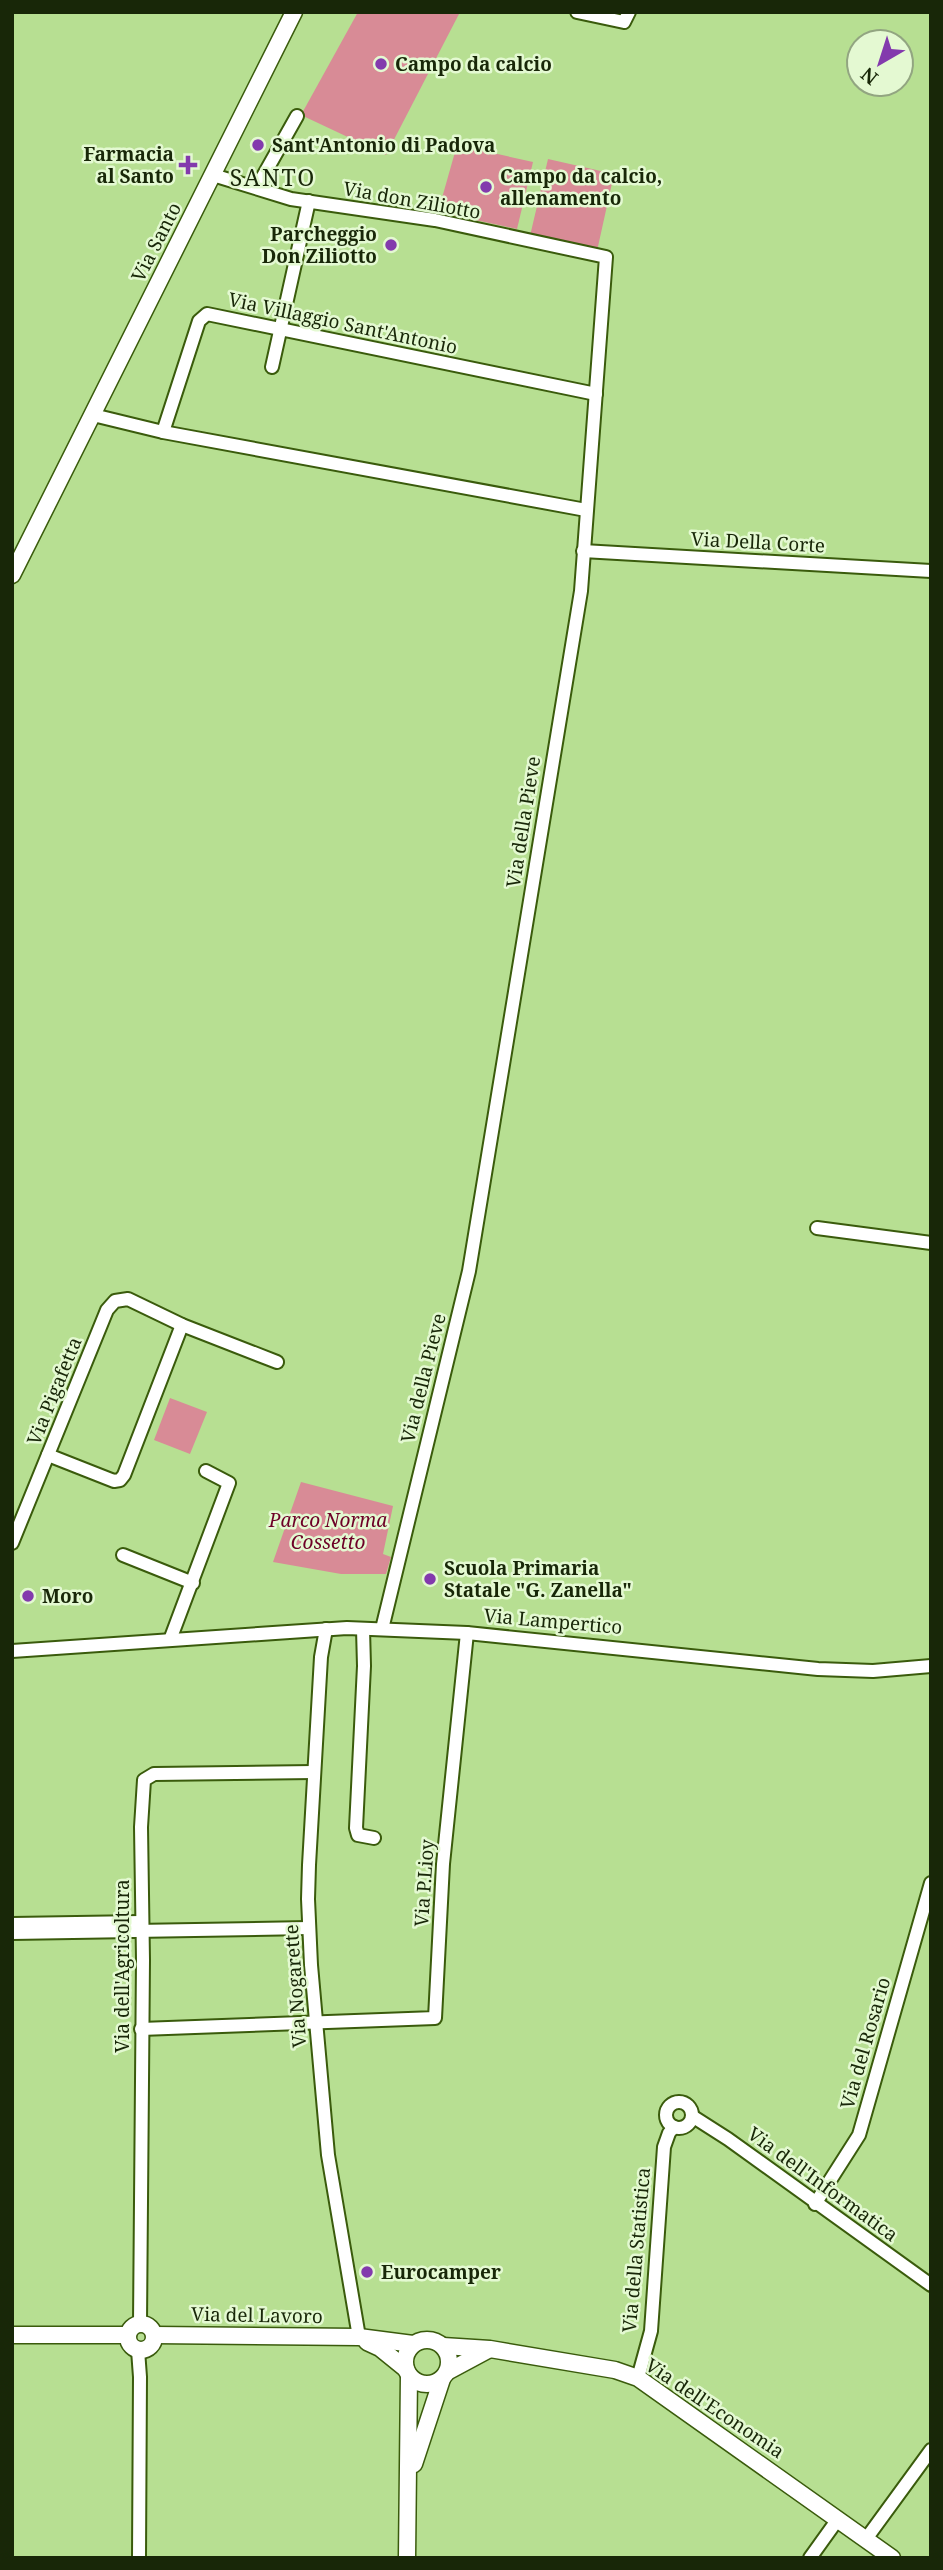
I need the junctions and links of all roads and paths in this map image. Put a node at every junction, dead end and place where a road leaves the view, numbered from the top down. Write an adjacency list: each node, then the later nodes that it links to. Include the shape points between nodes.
1 (295, 12): 5 (main road, Via Santo)
2 (577, 12): 3 (street)
3 (627, 17)
4 (297, 116): 6 (street)
5 (213, 175): 6 (street, Via don Ziliotto); 11 (main road, Via Santo)
6 (257, 187): 7 (street, Via don Ziliotto)
7 (309, 201): 8 (street); 10 (street, Via don Ziliotto, via 435,220 606,257)
8 (279, 329): 9 (street); 10 (street, Via Villaggio Sant'Antonio); 12 (street, Via Villaggio Sant'Antonio, via 206,314 199,321)
9 (272, 367)
10 (596, 394): 13 (street, Via don Ziliotto)
11 (93, 415): 12 (street); 16 (main road, Via Santo)
12 (163, 432): 13 (street)
13 (586, 510): 14 (street, Via della Pieve)
14 (583, 551): 15 (street, Via Della Corte); 28 (street, Via della Pieve, via 581,591 469,1271)
15 (931, 571)
16 (12, 575)
17 (817, 1228): 18 (street)
18 (931, 1243)
19 (182, 1325): 20 (street); 21 (street, Via Pigafetta, via 128,1299 115,1301 107,1310); 21 (street, via 120,1480)
20 (276, 1362)
21 (48, 1455): 23 (street, Via Pigafetta)
22 (206, 1471): 25 (street, via 229,1483)
23 (12, 1543)
24 (123, 1555): 25 (street)
25 (192, 1583): 30 (street)
26 (326, 1629): 27 (street, Via Lampertico); 30 (street, Via Lampertico); 33 (street, Via Nogarette)
27 (363, 1629): 28 (street, Via Lampertico); 34 (street, via 356,1828 358,1835)
28 (382, 1629): 29 (street, Via Lampertico)
29 (467, 1633): 32 (street, Via Lampertico, via 818,1668 873,1671); 40 (street, Via P.Lioy, via 443,1864 435,2018)
30 (170, 1640): 31 (street, Via Lampertico)
31 (12, 1651)
32 (931, 1666)
33 (314, 1772): 37 (street, Via dell'Agricoltura, via 154,1774 144,1780); 38 (street, Via Nogarette)
34 (374, 1838)
35 (931, 1883): 44 (street, Via del Rosario, via 859,2135)
36 (12, 1924): 37 (street)
37 (141, 1926): 38 (street); 39 (street); 41 (street, Via dell'Agricoltura)
38 (309, 1928): 40 (street, Via Nogarette)
39 (12, 1933)
40 (315, 2024): 41 (street); 50 (street, Via Nogarette, via 328,2155)
41 (141, 2029): 46 (street, Via dell'Agricoltura)
42 (692, 2116): 43 (street, via 686,2126); 43 (street, Via della Statistica, via 684,2103 672,2104 666,2114); 44 (street, Via dell'Informatica)
43 (674, 2127): 57 (street, Via della Statistica, via 664,2147 651,2331)
44 (815, 2204): 45 (street, Via dell'Informatica)
45 (931, 2285)
46 (139, 2323): 48 (main road, via 148,2325); 49 (main road)
47 (12, 2335): 49 (main road)
48 (154, 2335): 50 (main road, Via del Lavoro); 54 (main road, via 150,2347)
49 (128, 2336): 54 (main road)
50 (359, 2337): 51 (main road, Via del Lavoro); 55 (main road)
51 (413, 2344): 52 (main road, via 425,2339); 55 (main road, via 405,2355)
52 (443, 2346): 53 (main road, Via dell'Economia); 56 (main road, via 449,2358)
53 (490, 2349): 56 (main road); 57 (main road, Via dell'Economia)
54 (138, 2350): 62 (street)
55 (407, 2372): 56 (main road, via 428,2384); 59 (main road)
56 (445, 2375): 59 (main road)
57 (638, 2378): 60 (main road, Via dell'Economia)
58 (931, 2450): 61 (street)
59 (409, 2480): 63 (main road)
60 (838, 2519): 61 (main road, Via dell'Economia); 64 (street)
61 (866, 2539): 65 (main road, Via dell'Economia)
62 (139, 2558)
63 (407, 2558)
64 (810, 2558)
65 (892, 2558)

